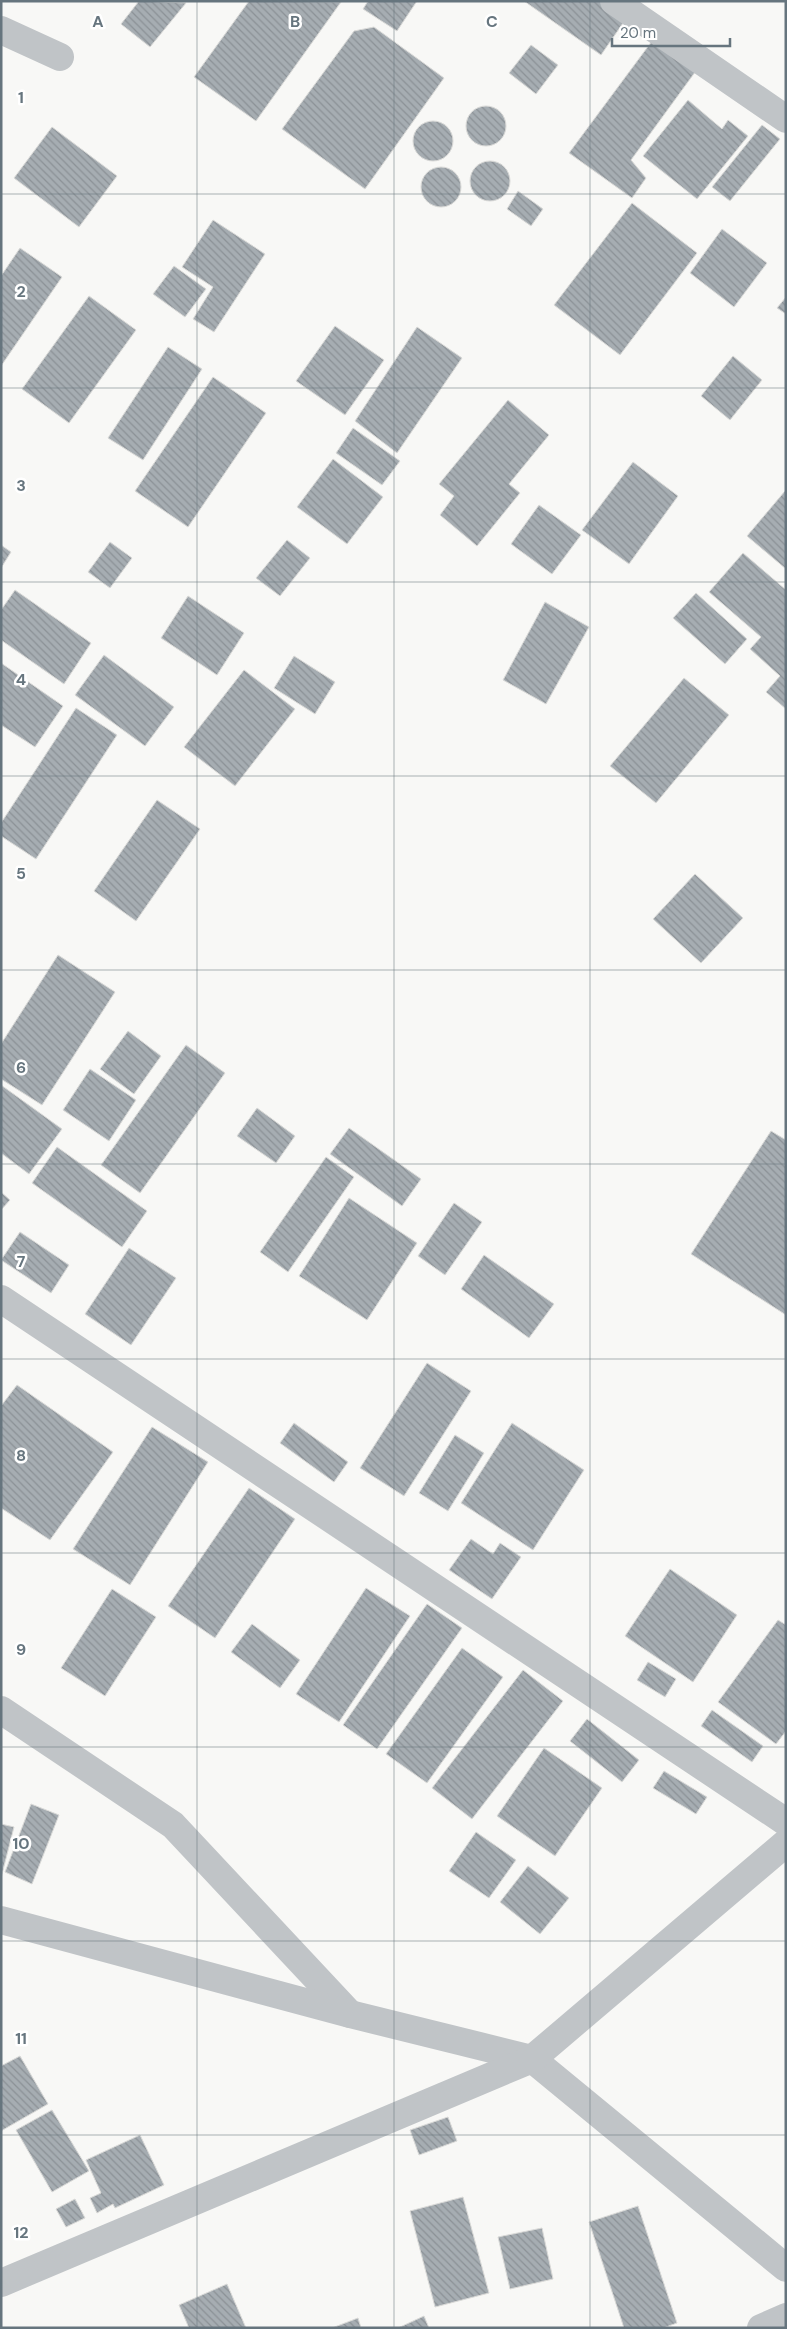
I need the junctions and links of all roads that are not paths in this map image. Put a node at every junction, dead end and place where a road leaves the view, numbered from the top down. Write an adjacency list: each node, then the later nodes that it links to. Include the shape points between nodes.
1 (614, 1): 4 (street)
2 (1, 30): 3 (street)
3 (60, 57)
4 (786, 119)
5 (1, 1299): 7 (street)
6 (1, 1710): 10 (street, via 173,1825)
7 (786, 1822)
8 (786, 1843): 11 (street)
9 (1, 1920): 10 (street)
10 (350, 2014): 11 (street)
11 (532, 2059): 12 (street); 13 (street)
12 (786, 2268)
13 (1, 2283)
14 (786, 2317): 15 (street)
15 (761, 2328)

